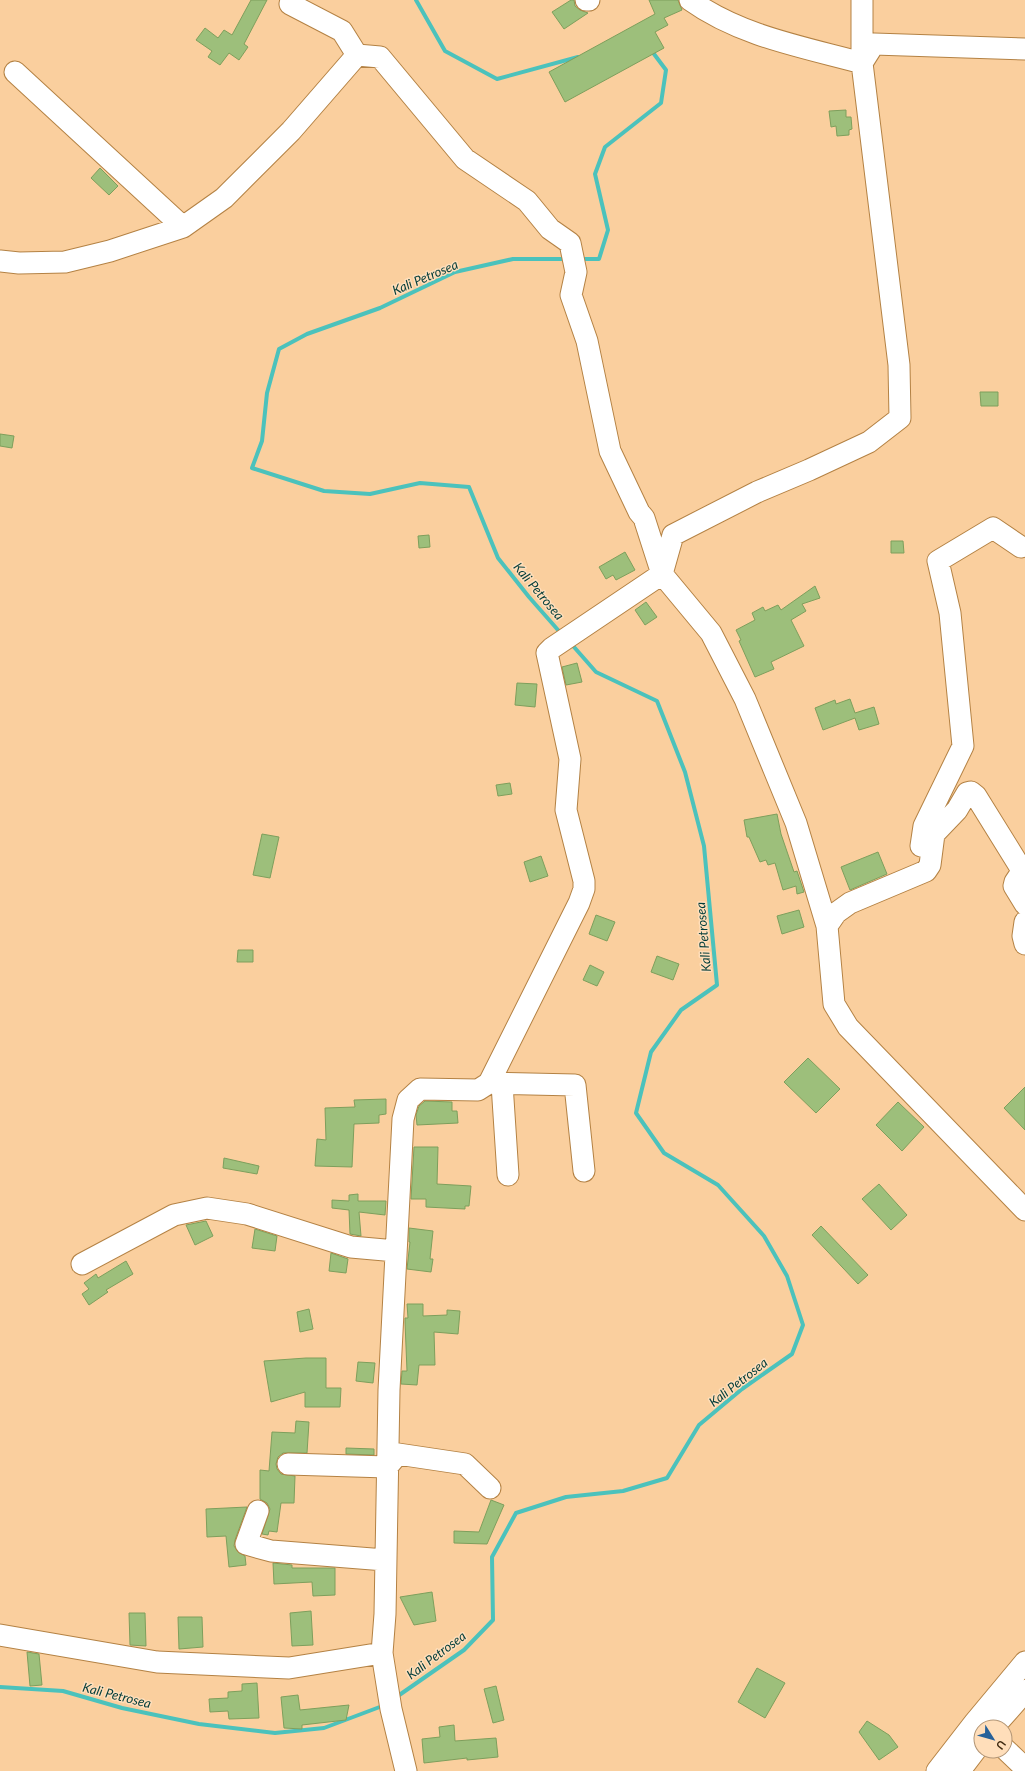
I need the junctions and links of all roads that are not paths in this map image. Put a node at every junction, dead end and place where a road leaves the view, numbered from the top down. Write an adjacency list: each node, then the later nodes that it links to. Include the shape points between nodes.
1 (291, 0): 5 (street, via 290,4 342,31)
2 (690, 0): 6 (street, via 708,13 738,27)
3 (862, 0): 6 (street)
4 (1025, 49): 6 (street, via 874,44)
5 (357, 55): 8 (street, via 291,131 224,198); 11 (street, via 380,58 465,159 527,201 550,228 570,243 576,272 570,295 587,341 610,451 644,518)
6 (862, 63): 11 (street, via 899,365 900,418 868,442 757,492 673,535)
7 (15, 72): 8 (street)
8 (183, 227): 9 (street, via 110,251 65,262 19,264)
9 (0, 261)
10 (1021, 547): 12 (street, via 993,528 938,561 950,613 963,746 924,826)
11 (662, 574): 15 (street, via 711,633 745,699 796,823); 17 (street, via 547,653 569,750 566,810 584,889)
12 (917, 875): 13 (street, via 926,871 930,865 934,834 971,792 1020,867 1022,873 1014,886); 15 (street, via 850,903 836,913)
13 (1025, 904)
14 (1025, 922): 16 (street)
15 (827, 926): 20 (street, via 834,1004 848,1027)
16 (1025, 944)
17 (495, 1084): 18 (street, via 575,1085); 19 (street); 21 (street, via 478,1090 420,1090 408,1100 403,1119)
18 (584, 1171)
19 (508, 1175)
20 (1025, 1210)
21 (396, 1251): 22 (street, via 351,1248 247,1214 207,1208 174,1215); 24 (street)
22 (82, 1264)
23 (288, 1464): 24 (street)
24 (387, 1467): 25 (street, via 398,1454 465,1464); 27 (street)
25 (490, 1488)
26 (258, 1511): 27 (street, via 246,1544 271,1551)
27 (385, 1560): 29 (street)
28 (0, 1635): 29 (street, via 165,1662 289,1668)
29 (382, 1653): 38 (street, via 391,1709)
30 (1025, 1662): 32 (street)
31 (1025, 1691): 33 (main road)
32 (987, 1719)
33 (990, 1719)
34 (973, 1735): 39 (street)
35 (973, 1753): 40 (main road)
36 (1013, 1757): 37 (street)
37 (1025, 1768)
38 (406, 1771)
39 (937, 1771)
40 (959, 1771)

